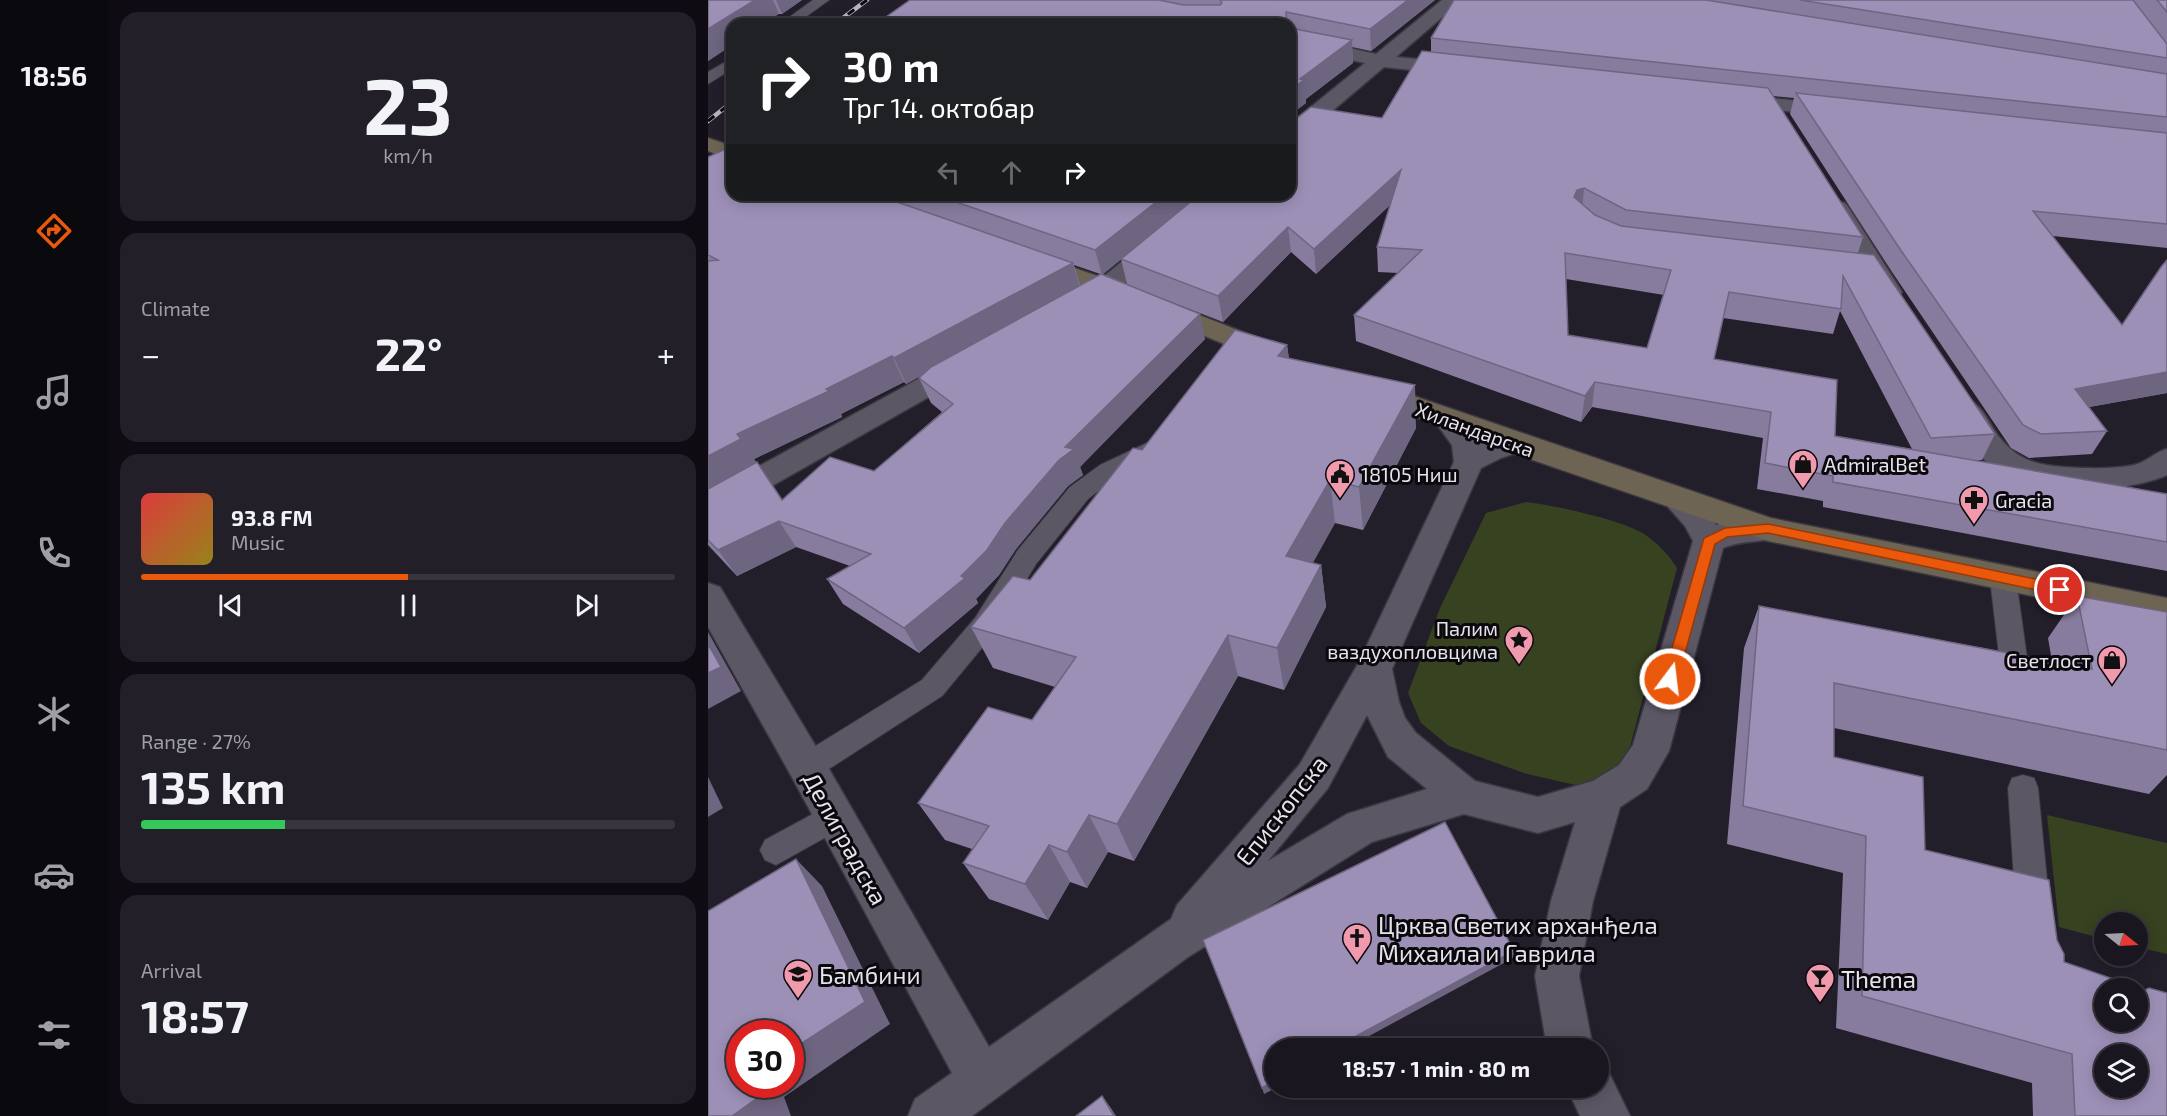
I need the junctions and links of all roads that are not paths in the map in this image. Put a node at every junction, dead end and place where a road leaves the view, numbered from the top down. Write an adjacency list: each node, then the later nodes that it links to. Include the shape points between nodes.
1 (822, 0): 3 (lane)
2 (1453, 0): 5 (street)
3 (796, 18)
4 (1296, 42): 5 (street)
5 (1381, 61): 7 (street); 12 (street)
6 (726, 66): 8 (lane)
7 (1474, 71)
8 (708, 79)
9 (1712, 97): 10 (street)
10 (1771, 104): 11 (street); 13 (street)
11 (1853, 113)
12 (1296, 130)
13 (1790, 134)
14 (1827, 193): 18 (street, via 1865,271)
15 (1210, 201): 17 (street)
16 (1005, 251): 17 (street)
17 (1106, 287): 19 (street); 21 (street)
18 (1902, 312)
19 (1051, 317)
20 (988, 352): 29 (street)
21 (1294, 361)
22 (1350, 382): 24 (street, Хиландарска)
23 (1954, 391): 27 (street, via 1992,450 2007,464 2045,476 2130,477 2148,473)
24 (1448, 419): 25 (street, Хиландарска); 28 (street, via 1467,442)
25 (1515, 443): 28 (street); 30 (street, Хиландарска)
26 (1149, 450): 37 (lane, via 1108,471 1079,493 1033,549 986,625 932,688)
27 (2167, 459)
28 (1469, 462): 35 (street, Епископска)
29 (708, 508)
30 (1694, 520): 31 (street, Хиландарска); 31 (street, via 1725,533); 40 (street, via 1650,751 1633,777)
31 (1768, 529): 32 (street, Хиландарска)
32 (2003, 579): 34 (street, Хиландарска); 36 (lane)
33 (708, 596): 37 (street, Делиградска)
34 (2167, 611)
35 (1374, 669): 39 (street, via 1389,724 1402,745); 44 (street, Епископска, via 1314,776)
36 (2015, 672)
37 (807, 767): 41 (street, Делиградска)
38 (2023, 788): 43 (lane)
39 (1464, 796): 40 (street, via 1538,815); 44 (street, Епископска, via 1361,827)
40 (1603, 796): 45 (street, via 1572,901 1557,976)
41 (835, 816): 42 (lane); 46 (street, Делиградска)
42 (776, 850)
43 (2036, 941)
44 (1173, 942): 46 (street, Епископска)
45 (1568, 1038)
46 (982, 1081): 48 (street, Епископска)
47 (1596, 1098): 49 (street)
48 (932, 1116)
49 (1606, 1116)

